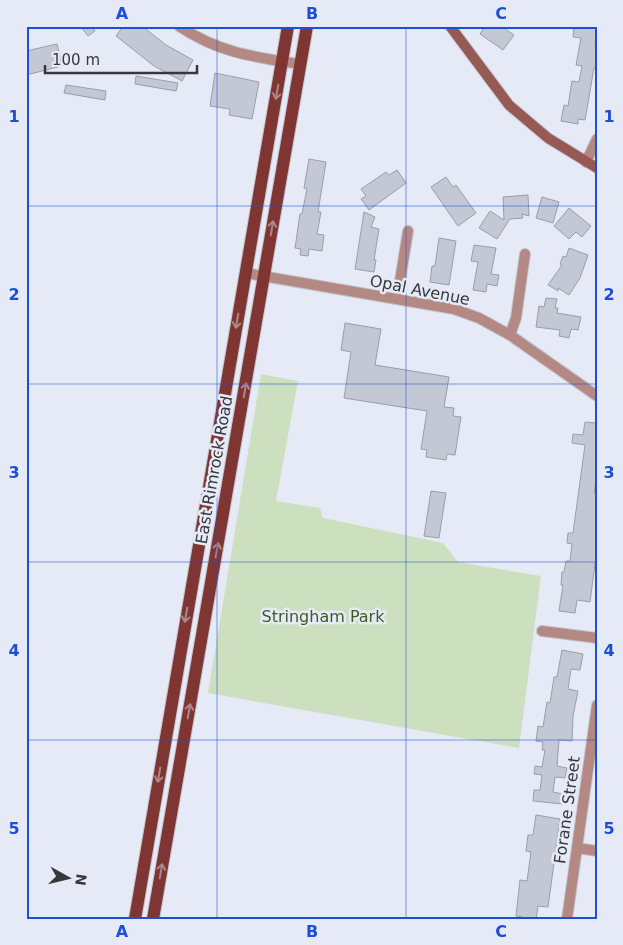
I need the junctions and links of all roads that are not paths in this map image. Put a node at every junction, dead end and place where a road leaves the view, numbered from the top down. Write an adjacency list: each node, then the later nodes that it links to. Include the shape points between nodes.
1 (179, 26): 5 (street, via 232,52)
2 (288, 26): 5 (main road, East Rimrock Road)
3 (307, 26): 6 (main road, East Rimrock Road)
4 (450, 26): 8 (street, via 509,105 548,138)
5 (282, 61): 6 (street); 12 (main road, East Rimrock Road, one-way to 12)
6 (300, 64): 13 (main road, East Rimrock Road, one-way to 6)
7 (597, 139): 8 (street)
8 (586, 162): 9 (street)
9 (597, 168)
10 (408, 231): 14 (street)
11 (525, 254): 15 (street, via 516,318)
12 (245, 273): 13 (street, Opal Avenue); 22 (main road, East Rimrock Road, one-way to 22)
13 (264, 276): 14 (street, Opal Avenue); 23 (main road, East Rimrock Road, one-way to 13)
14 (397, 299): 15 (street, Opal Avenue, via 454,309)
15 (510, 335): 16 (street, Opal Avenue)
16 (597, 396)
17 (542, 631): 18 (street)
18 (597, 638)
19 (597, 705): 20 (street, Forane Street)
20 (577, 848): 21 (street); 24 (street, Forane Street)
21 (597, 851)
22 (135, 919)
23 (153, 919)
24 (567, 919)

